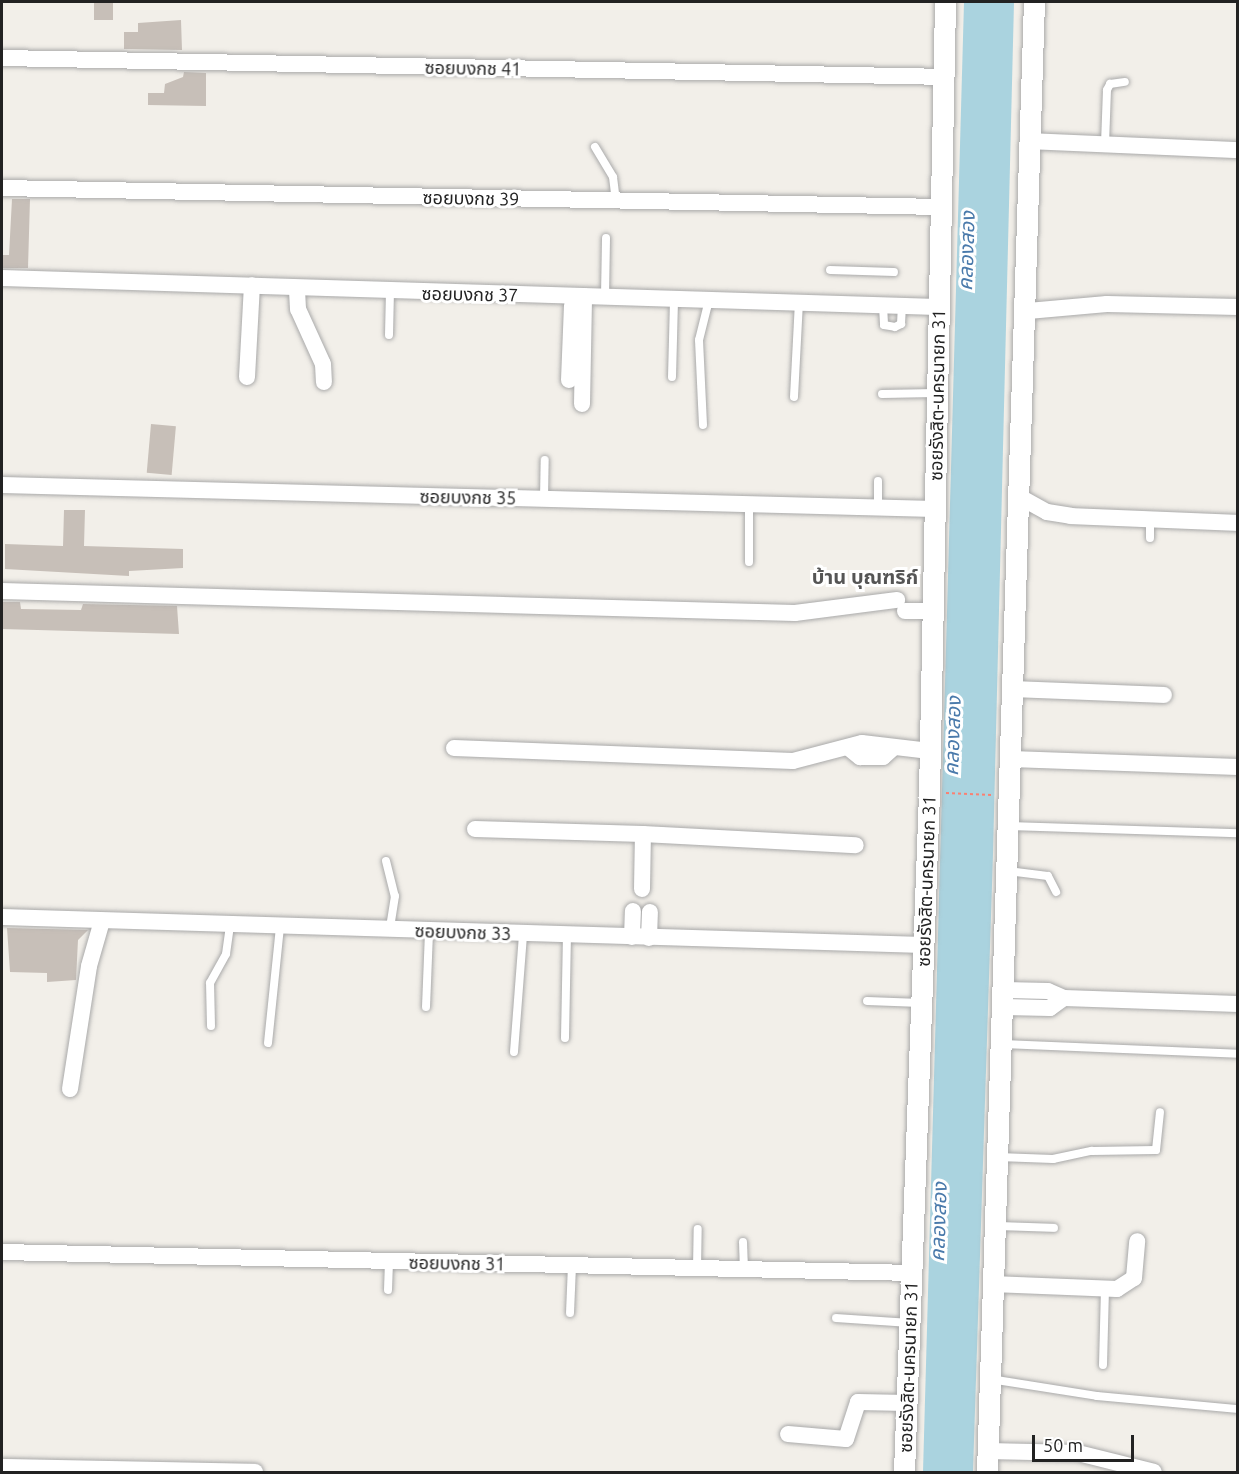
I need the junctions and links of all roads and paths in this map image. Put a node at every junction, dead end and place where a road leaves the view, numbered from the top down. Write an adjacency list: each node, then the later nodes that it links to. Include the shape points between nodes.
1 (945, 2): 4 (street, ซอยรังสิต-นครนายก 31)
2 (1035, 2): 6 (street)
3 (2, 58): 4 (street, ซอยบงกช 41)
4 (945, 77): 12 (street, ซอยรังสิต-นครนายก 31)
5 (1125, 82): 7 (lane, via 1110,84 1107,90)
6 (1030, 141): 7 (street); 27 (street)
7 (1105, 144): 9 (street)
8 (595, 147): 11 (lane, via 613,177)
9 (1238, 150)
10 (2, 188): 11 (street, ซอยบงกช 39)
11 (616, 201): 12 (street, ซอยบงกช 39)
12 (941, 207): 25 (street, ซอยรังสิต-นครนายก 31, via 933,274)
13 (606, 238): 21 (lane)
14 (830, 270): 15 (lane)
15 (894, 272)
16 (2, 278): 17 (street, ซอยบงกช 37)
17 (252, 285): 18 (street, ซอยบงกช 37); 29 (street)
18 (297, 290): 19 (street, ซอยบงกช 37); 32 (street, via 298,309 323,364)
19 (390, 292): 20 (street, ซอยบงกช 37); 28 (lane)
20 (578, 296): 21 (street, ซอยบงกช 37); 31 (street); 36 (street)
21 (605, 296): 22 (street, ซอยบงกช 37)
22 (674, 299): 23 (street, ซอยบงกช 37); 30 (lane)
23 (709, 300): 24 (street, ซอยบงกช 37); 37 (lane, via 699,340)
24 (799, 302): 25 (street, ซอยบงกช 37); 35 (lane)
25 (938, 307): 33 (street, ซอยรังสิต-นครนายก 31)
26 (1238, 307): 27 (street, via 1107,304)
27 (1028, 311): 41 (street)
28 (389, 335)
29 (247, 377)
30 (672, 377)
31 (569, 380)
32 (324, 382)
33 (937, 393): 34 (lane); 45 (street, ซอยรังสิต-นครนายก 31)
34 (882, 394)
35 (794, 398)
36 (582, 404)
37 (703, 425)
38 (545, 460): 42 (lane)
39 (878, 481): 44 (lane)
40 (2, 485): 42 (street, ซอยบงกช 35)
41 (1018, 496): 46 (street, via 1059,514); 52 (street)
42 (544, 499): 43 (street, ซอยบงกช 35)
43 (749, 504): 44 (street, ซอยบงกช 35); 49 (lane)
44 (878, 508): 45 (street, ซอยบงกช 35)
45 (935, 509): 51 (street, ซอยรังสิต-นครนายก 31)
46 (1150, 519): 47 (street); 48 (lane)
47 (1238, 523)
48 (1150, 538)
49 (748, 562)
50 (2, 591): 51 (street, via 795,613)
51 (933, 605): 55 (street, ซอยรังสิต-นครนายก 31)
52 (1014, 689): 53 (street); 56 (street)
53 (1164, 695)
54 (454, 748): 55 (street, via 793,761 814,751 850,749 873,742 892,749)
55 (930, 751): 77 (street, ซอยรังสิต-นครนายก 31)
56 (1011, 759): 57 (street); 60 (street)
57 (1238, 767)
58 (938, 793): 59 (path)
59 (1000, 795)
60 (1009, 826): 62 (lane); 66 (street)
61 (475, 829): 63 (street)
62 (1238, 833)
63 (643, 834): 64 (street); 76 (street)
64 (856, 845)
65 (386, 861): 72 (lane, via 395,896)
66 (1007, 871): 67 (lane, via 1048,876); 78 (street)
67 (1056, 892)
68 (2, 918): 69 (street, ซอยบงกช 33)
69 (102, 921): 70 (street, ซอยบงกช 33); 89 (street, via 85,984)
70 (230, 925): 71 (street, ซอยบงกช 33); 83 (lane, via 226,954 210,983)
71 (280, 926): 72 (street, ซอยบงกช 33); 85 (lane)
72 (390, 930): 73 (street, ซอยบงกช 33)
73 (429, 931): 74 (street, ซอยบงกช 33); 82 (lane)
74 (523, 934): 75 (street, ซอยบงกช 33); 87 (lane)
75 (567, 935): 76 (street, ซอยบงกช 33); 84 (lane)
76 (641, 937): 77 (street, ซอยบงกช 33)
77 (924, 945): 80 (street, ซอยรังสิต-นครนายก 31)
78 (1004, 999): 81 (street, via 1050,1008 1064,998); 86 (street)
79 (867, 1001): 80 (lane)
80 (922, 1003): 102 (street, ซอยรังสิต-นครนายก 31)
81 (1238, 1004)
82 (426, 1007)
83 (211, 1026)
84 (565, 1038)
85 (268, 1043)
86 (1003, 1044): 88 (lane); 91 (street)
87 (514, 1052)
88 (1238, 1054)
89 (70, 1089)
90 (1161, 1112): 91 (lane, via 1156,1150 1092,1151 1053,1159)
91 (998, 1157): 92 (street)
92 (995, 1226): 93 (lane); 103 (street)
93 (1054, 1228)
94 (698, 1229): 100 (lane)
95 (1137, 1241): 105 (street, via 1134,1278)
96 (743, 1242): 101 (lane)
97 (2, 1252): 98 (street, ซอยบงกช 31)
98 (388, 1261): 99 (street, ซอยบงกช 31); 104 (lane)
99 (572, 1265): 100 (street, ซอยบงกช 31); 106 (lane)
100 (698, 1268): 101 (street, ซอยบงกช 31)
101 (744, 1269): 102 (street, ซอยบงกช 31)
102 (912, 1273): 108 (street, ซอยรังสิต-นครนายก 31)
103 (992, 1284): 105 (street); 110 (street)
104 (388, 1290)
105 (1105, 1290): 109 (lane)
106 (570, 1313)
107 (836, 1318): 108 (lane)
108 (911, 1323): 111 (street, ซอยรังสิต-นครนายก 31)
109 (1103, 1365)
110 (989, 1379): 112 (lane, via 1073,1394); 114 (street)
111 (907, 1403): 113 (street, via 858,1402 846,1439); 117 (street, ซอยรังสิต-นครนายก 31)
112 (1238, 1409)
113 (788, 1434)
114 (987, 1451): 118 (street); 119 (street, via 1078,1453)
115 (2, 1467): 116 (street)
116 (255, 1473)
117 (904, 1473)
118 (987, 1473)
119 (1154, 1473)

